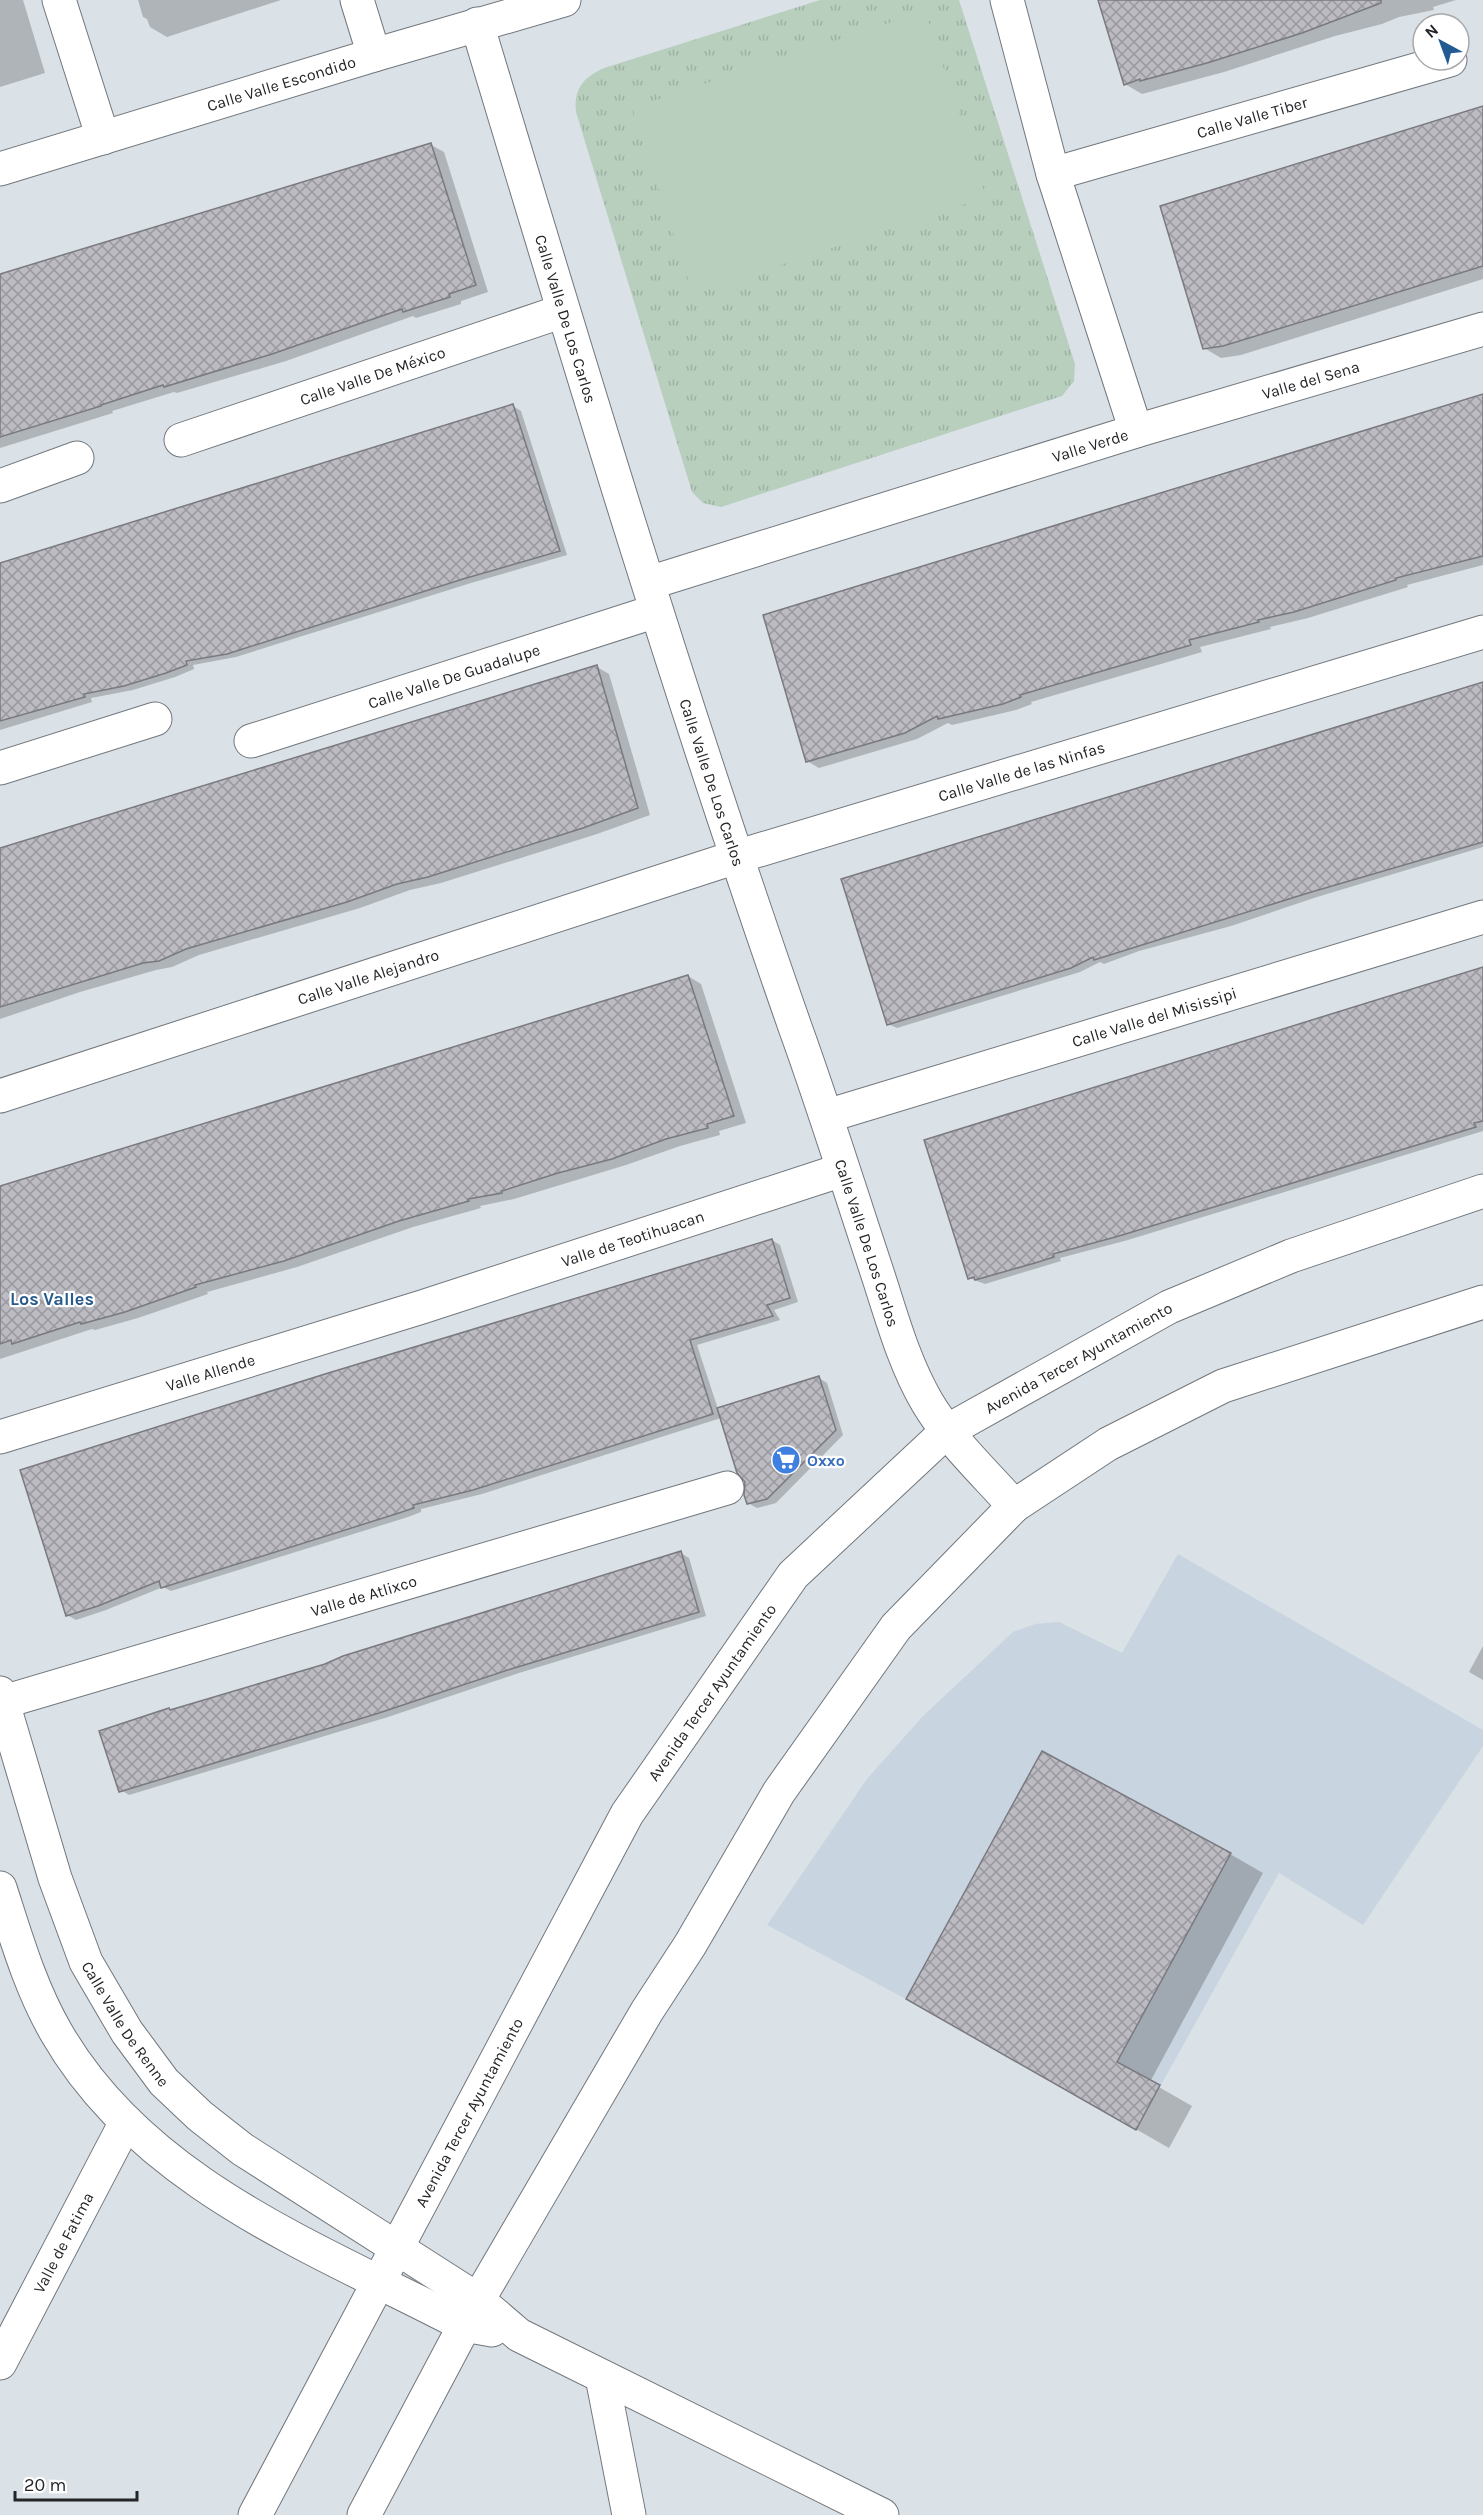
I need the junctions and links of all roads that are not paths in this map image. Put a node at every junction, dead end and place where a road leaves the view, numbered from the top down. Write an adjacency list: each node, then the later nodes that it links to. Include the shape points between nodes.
1 (59, 0): 8 (street)
2 (357, 0): 6 (street)
3 (564, 0): 5 (street, Calle Valle Escondido)
4 (1007, 0): 10 (street, Valle Verde)
5 (477, 24): 6 (street, Calle Valle Escondido); 11 (street, Calle Valle De Los Carlos)
6 (374, 55): 8 (street, Calle Valle Escondido)
7 (1411, 71): 10 (street, Calle Valle Tiber)
8 (104, 138): 9 (street, Calle Valle Escondido)
9 (0, 169)
10 (1053, 174): 13 (street, Valle Verde)
11 (563, 311): 14 (street, Calle Valle De México); 17 (street, Calle Valle De Los Carlos)
12 (1483, 329): 13 (street, Valle del Sena)
13 (1136, 431): 17 (street, Valle Verde)
14 (181, 440)
15 (76, 458): 16 (street)
16 (0, 486)
17 (652, 597): 20 (street, Calle Valle De Guadalupe); 22 (street, Calle Valle De Los Carlos)
18 (1483, 632): 22 (street, Calle Valle de las Ninfas)
19 (155, 718): 21 (street)
20 (252, 741)
21 (0, 768)
22 (736, 857): 24 (street, Calle Valle Alejandro); 25 (street, Calle Valle De Los Carlos)
23 (1483, 917): 25 (street, Calle Valle del Misissipi)
24 (0, 1096)
25 (826, 1116): 26 (street, Calle Valle De Los Carlos)
26 (842, 1170): 29 (street, Valle de Teotihuacan); 30 (street, Calle Valle De Los Carlos, via 908,1364)
27 (1483, 1191): 30 (street, Avenida Tercer Ayuntamiento, via 1290,1256 1168,1307)
28 (1483, 1302): 33 (street, via 1223,1386 1108,1444)
29 (422, 1308): 31 (street, Valle Allende)
30 (947, 1431): 33 (street, Calle Valle De Los Carlos); 38 (street, Avenida Tercer Ayuntamiento, via 793,1575 627,1814)
31 (0, 1437)
32 (727, 1488): 34 (street, Valle de Atlixco)
33 (1014, 1506): 40 (street, via 896,1627 779,1792)
34 (1, 1697): 38 (street, Calle Valle De Renne, via 55,1878 86,1962 133,2041 164,2082 234,2143)
35 (0, 1888): 36 (street)
36 (12, 1970): 37 (street, via 84,2074)
37 (126, 2122): 39 (street, via 174,2164 238,2208); 41 (street, Valle de Fatima)
38 (396, 2246): 39 (street, Avenida Tercer Ayuntamiento); 40 (street, Calle Valle De Renne)
39 (378, 2280): 40 (street); 43 (street, Avenida Tercer Ayuntamiento)
40 (471, 2313): 42 (street); 44 (street)
41 (0, 2363)
42 (602, 2378): 45 (street); 46 (street)
43 (255, 2515)
44 (364, 2515)
45 (629, 2515)
46 (882, 2515)

